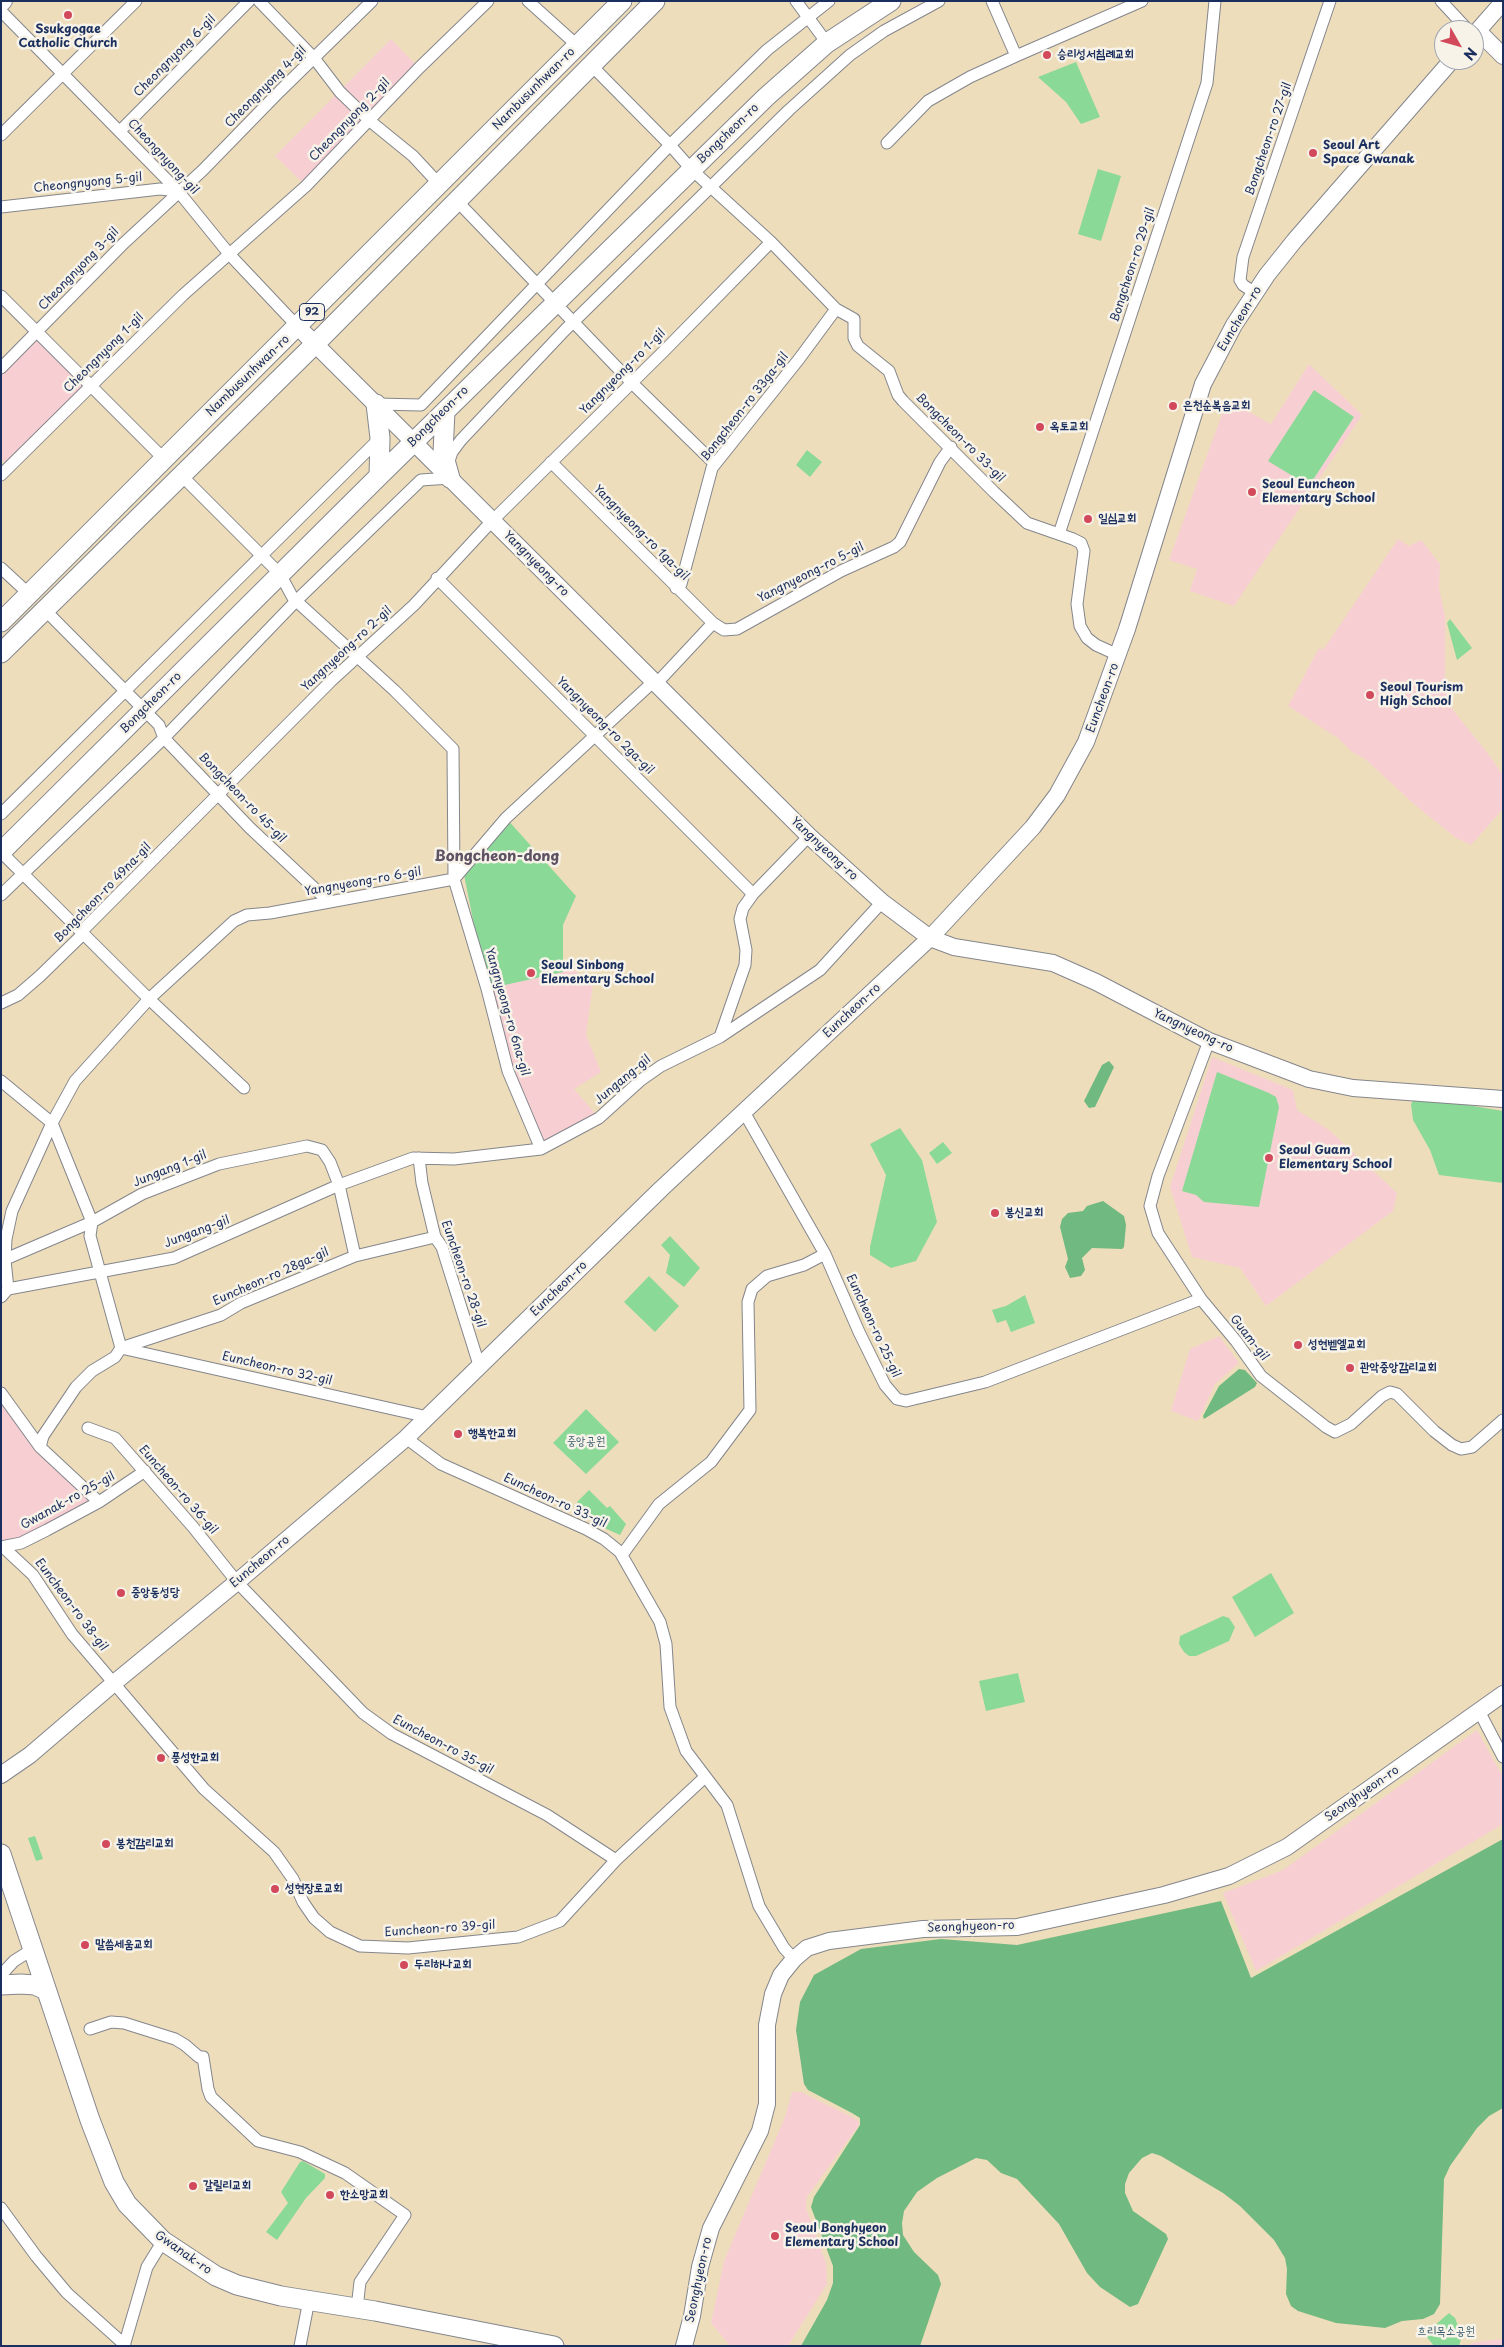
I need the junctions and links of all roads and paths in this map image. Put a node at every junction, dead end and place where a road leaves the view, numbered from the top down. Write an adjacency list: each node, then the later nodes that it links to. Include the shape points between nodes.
1 (4, 1): 20 (main road)
2 (136, 1): 33 (street)
3 (249, 1): 37 (street, Cheongnyong 6-gil)
4 (259, 1): 30 (street)
5 (372, 1): 30 (street, Cheongnyong 4-gil)
6 (488, 1): 36 (street, Cheongnyong 2-gil)
7 (528, 1): 27 (street)
8 (622, 1): 27 (main road, Nambusunhwan-ro / 92)
9 (655, 1): 31 (main road, Nambusunhwan-ro / 92)
10 (796, 1): 22 (street)
11 (829, 1): 22 (street, Bongcheon-ro)
12 (891, 1): 26 (main road, Bongcheon-ro)
13 (939, 1): 43 (street, via 884,31 842,61)
14 (992, 1): 28 (street)
15 (1142, 1): 28 (street)
16 (1215, 1): 76 (street, Bongcheon-ro 29-gil, via 1207,83)
17 (1330, 1): 50 (street, Bongcheon-ro 27-gil, via 1243,258 1240,280)
18 (1441, 1): 23 (street)
19 (1503, 2): 24 (main road)
20 (1, 4)
21 (1, 11): 33 (street, Cheongnyong-gil)
22 (808, 18): 26 (street); 40 (street, Bongcheon-ro, via 767,50)
23 (1461, 20)
24 (1484, 21)
25 (1484, 41): 29 (main road)
26 (828, 42): 41 (main road, Bongcheon-ro)
27 (578, 46): 34 (main road, Nambusunhwan-ro / 92)
28 (1016, 56): 39 (street, via 928,101)
29 (1503, 56)
30 (314, 58): 36 (street, via 340,92); 44 (street, Cheongnyong 4-gil)
31 (591, 65): 35 (main road, Nambusunhwan-ro / 92); 40 (street, Nambusunhwan-ro)
32 (1443, 70): 50 (main road, Euncheon-ro, via 1267,274)
33 (63, 74): 37 (street, Cheongnyong-gil); 38 (street)
34 (546, 78): 35 (main road, via 554,75 561,78 565,84); 42 (main road, Nambusunhwan-ro / 92)
35 (561, 95): 45 (main road, Nambusunhwan-ro / 92)
36 (370, 121): 42 (street); 48 (street, Cheongnyong 2-gil, via 306,186)
37 (120, 131): 44 (street, Cheongnyong-gil)
38 (1, 136)
39 (886, 142)
40 (670, 145): 41 (street, Nambusunhwan-ro); 49 (street, Bongcheon-ro)
41 (691, 169): 43 (street, Bongcheon-ro 33-gil); 52 (main road, Bongcheon-ro)
42 (440, 184): 55 (main road, Nambusunhwan-ro / 92)
43 (713, 188): 47 (street, Bongcheon-ro 33-gil); 54 (street)
44 (178, 191): 46 (street, Cheongnyong 5-gil, via 160,190); 48 (street, Cheongnyong-gil); 56 (street, Cheongnyong 3-gil)
45 (457, 201): 49 (street); 57 (main road, Nambusunhwan-ro / 92)
46 (1, 207)
47 (771, 242): 53 (street, Bongcheon-ro 33-gil); 59 (street, Yangnyeong-ro 1-gil)
48 (230, 255): 55 (street, Cheongnyong-gil); 60 (street, Cheongnyong 1-gil, via 183,294)
49 (538, 285): 52 (street); 61 (street, Bongcheon-ro, via 421,404)
50 (1249, 289): 88 (main road, Euncheon-ro, via 1234,326 1203,384)
51 (1, 296): 56 (street)
52 (556, 302): 54 (street); 62 (main road, Bongcheon-ro)
53 (836, 309): 67 (street, Bongcheon-ro 33-gil, via 856,321 854,338 858,346 888,371 898,395); 69 (street, Bongcheon-ro 33ga-gil)
54 (574, 322): 59 (street); 71 (street, via 461,440 452,452)
55 (298, 327): 57 (main road, Yangnyeong-ro); 63 (main road, Nambusunhwan-ro / 92)
56 (37, 333): 58 (street, Cheongnyong 3-gil); 60 (street)
57 (315, 344): 61 (main road, Yangnyeong-ro); 65 (main road, Nambusunhwan-ro / 92)
58 (1, 368)
59 (632, 383): 68 (street, Yangnyeong-ro 1-gil); 69 (street)
60 (91, 386): 70 (street); 72 (street, Cheongnyong 1-gil)
61 (376, 404): 64 (main road); 66 (main road, Yangnyeong-ro)
62 (445, 411): 66 (main road, Bongcheon-ro); 71 (main road, via 444,453)
63 (202, 420): 65 (main road, via 198,427 201,438 208,442); 70 (main road, Nambusunhwan-ro / 92)
64 (380, 438): 73 (main road); 77 (street)
65 (218, 439): 74 (main road, Nambusunhwan-ro / 92)
66 (413, 442): 71 (main road, Yangnyeong-ro); 73 (main road, Bongcheon-ro)
67 (951, 447): 76 (street, Bongcheon-ro 33-gil, via 1027,523); 86 (street, Yangnyeong-ro 5-gil, via 940,462 900,542 894,547 832,576 737,628 724,630)
68 (551, 462): 75 (street, Yangnyeong-ro 1-gil); 81 (street, Yangnyeong-ro 1ga-gil)
69 (715, 464): 81 (street, Bongcheon-ro 33ga-gil, via 680,584)
70 (159, 465): 74 (main road, via 159,468 169,471 172,481); 82 (main road, Nambusunhwan-ro / 92)
71 (449, 473): 75 (main road, Yangnyeong-ro); 83 (street, via 421,480)
72 (1, 475)
73 (379, 476): 79 (main road, Bongcheon-ro)
74 (175, 481): 77 (street); 84 (main road, Nambusunhwan-ro / 92)
75 (492, 521): 80 (street, Yangnyeong-ro 2-gil); 90 (main road, Yangnyeong-ro)
76 (1059, 534): 88 (street, Bongcheon-ro 33-gil, via 1075,539 1084,549 1077,604 1082,630 1096,645)
77 (261, 555): 79 (street); 91 (street)
78 (1, 568): 82 (street)
79 (280, 574): 83 (street, Yangnyeong-ro 6na-gil); 92 (main road, Bongcheon-ro)
80 (437, 578): 89 (street, Yangnyeong-ro 2-gil, via 414,605); 93 (street, Yangnyeong-ro 2ga-gil)
81 (676, 588): 86 (street, Yangnyeong-ro 1ga-gil)
82 (29, 594): 85 (main road, Nambusunhwan-ro / 92)
83 (297, 600): 89 (street, Yangnyeong-ro 6na-gil); 94 (street)
84 (45, 610): 87 (main road, Nambusunhwan-ro / 92); 91 (street)
85 (1, 622)
86 (714, 623): 90 (street)
87 (1, 653)
88 (1118, 655): 106 (main road, Euncheon-ro, via 1086,742 1056,794 1033,826)
89 (358, 656): 95 (street, Yangnyeong-ro 2-gil); 100 (street, Yangnyeong-ro 6na-gil, via 454,750)
90 (654, 683): 93 (street); 97 (main road, Yangnyeong-ro)
91 (125, 690): 92 (street); 96 (street)
92 (144, 709): 94 (street, Bongcheon-ro 45-gil, via 159,725); 98 (main road, Bongcheon-ro)
93 (594, 735): 100 (street, via 506,818); 101 (street, Yangnyeong-ro 2ga-gil)
94 (164, 738): 95 (street, Bongcheon-ro 45-gil); 99 (street)
95 (219, 795): 103 (street, Bongcheon-ro 45-gil); 105 (street, Bongcheon-ro 49na-gil)
96 (1, 814)
97 (809, 836): 101 (street); 104 (main road, Yangnyeong-ro)
98 (1, 852): 99 (street)
99 (24, 874): 102 (street); 105 (street)
100 (454, 879): 103 (street, Yangnyeong-ro 6-gil); 116 (street, Yangnyeong-ro 6na-gil, via 508,1071)
101 (753, 894): 109 (street, via 740,918 746,950 745,964)
102 (1, 895)
103 (328, 901): 107 (street, Yangnyeong-ro 6-gil, via 270,914 247,915 234,921)
104 (882, 902): 106 (main road, Yangnyeong-ro); 109 (street, Jungang-gil, via 820,970)
105 (82, 931): 107 (street); 108 (street, Bongcheon-ro 49na-gil, via 40,976 18,995)
106 (930, 938): 110 (main road, Yangnyeong-ro, via 954,947 1052,963 1096,982); 114 (main road, Euncheon-ro)
107 (149, 999): 112 (street); 115 (street, Yangnyeong-ro 6-gil, via 75,1080)
108 (1, 1003)
109 (720, 1036): 116 (street, Jungang-gil, via 661,1066 599,1118)
110 (1209, 1041): 113 (main road, Yangnyeong-ro, via 1294,1075 1334,1085); 126 (street, Guam-gil, via 1158,1176 1150,1206 1155,1228)
111 (1, 1081): 115 (street)
112 (244, 1088)
113 (1503, 1099)
114 (744, 1112): 121 (street, Euncheon-ro 25-gil); 128 (main road, Euncheon-ro, via 661,1189)
115 (52, 1123): 119 (street); 123 (street, Yangnyeong-ro 6-gil, via 12,1211)
116 (541, 1149): 117 (street, Jungang-gil, via 454,1160)
117 (419, 1158): 118 (street, Jungang-gil); 120 (street, Euncheon-ro 28-gil)
118 (339, 1185): 119 (street, Jungang 1-gil, via 324,1153 307,1146 219,1164 142,1194); 122 (street); 124 (street, Jungang-gil, via 192,1252)
119 (92, 1222): 123 (street, Jungang 1-gil); 124 (street, via 90,1236)
120 (435, 1237): 122 (street, Euncheon-ro 28ga-gil); 128 (street, Euncheon-ro 28-gil, via 442,1247)
121 (825, 1254): 126 (street, Euncheon-ro 25-gil, via 887,1389 896,1399 906,1401 985,1382); 138 (street, via 804,1265 767,1276 752,1289 748,1302 750,1410 711,1462 659,1504)
122 (356, 1256): 127 (street, Euncheon-ro 28ga-gil, via 241,1303 221,1315)
123 (3, 1261): 125 (street, Yangnyeong-ro 6-gil)
124 (99, 1274): 125 (street, Jungang-gil); 127 (street)
125 (5, 1293)
126 (1201, 1300): 131 (street, Guam-gil, via 1261,1376 1334,1432 1351,1424 1390,1392 1397,1394 1434,1431 1461,1449 1472,1447)
127 (121, 1348): 130 (street, Euncheon-ro 32-gil); 134 (street, Euncheon-ro 28ga-gil, via 115,1357 92,1371 76,1387 43,1436)
128 (480, 1368): 130 (main road, Euncheon-ro)
129 (1, 1393): 134 (street)
130 (428, 1417): 133 (main road, Euncheon-ro)
131 (1503, 1420)
132 (88, 1428): 135 (street, Euncheon-ro 36-gil, via 115,1438)
133 (406, 1438): 138 (street, Euncheon-ro 33-gil, via 441,1464 586,1529); 139 (main road, Euncheon-ro)
134 (40, 1447): 136 (street)
135 (145, 1471): 136 (street, Gwanak-ro 25-gil); 139 (street, Euncheon-ro 36-gil)
136 (100, 1502): 137 (street, Gwanak-ro 25-gil, via 21,1543)
137 (2, 1547): 140 (street, Euncheon-ro 38-gil, via 33,1575 72,1634)
138 (622, 1555): 145 (street, Euncheon-ro 33-gil, via 660,1622 666,1644 670,1707 686,1751)
139 (237, 1582): 140 (main road, Euncheon-ro); 147 (street, Euncheon-ro 35-gil, via 334,1685 380,1726 547,1815)
140 (114, 1682): 144 (main road, Euncheon-ro, via 30,1756); 147 (street, Euncheon-ro 39-gil, via 213,1798 274,1852 314,1918 340,1938 360,1946 408,1948 518,1937 560,1922)
141 (1503, 1694): 142 (main road, Seonghyeon-ro)
142 (1479, 1711): 143 (street); 149 (main road, Seonghyeon-ro, via 1288,1847 1229,1876 1164,1895 1017,1927 923,1929 829,1941)
143 (1503, 1757)
144 (1, 1775)
145 (705, 1777): 147 (street, Euncheon-ro 39-gil); 149 (street, via 727,1805 759,1906)
146 (1, 1854): 148 (main road, Gwanak-ro)
147 (616, 1860)
148 (33, 1949): 150 (street, via 14,1961); 152 (main road, Gwanak-ro)
149 (789, 1953): 161 (main road, Seonghyeon-ro, via 768,2017 767,2104 760,2131 711,2228)
150 (1, 1975)
151 (1, 1984): 152 (main road, via 28,1984)
152 (46, 1990): 155 (main road, Gwanak-ro, via 114,2182 127,2204)
153 (90, 2029): 157 (street, via 112,2022 124,2023 175,2039 203,2056 211,2097 258,2141 300,2152 345,2172 405,2215 360,2282)
154 (1, 2208): 158 (street, via 67,2293)
155 (163, 2241): 156 (main road, Gwanak-ro, via 216,2276 236,2285); 158 (street, via 147,2267)
156 (309, 2300): 157 (main road, Gwanak-ro); 159 (street)
157 (357, 2308): 160 (main road, Gwanak-ro)
158 (125, 2345)
159 (300, 2346)
160 (554, 2346)
161 (684, 2346)

